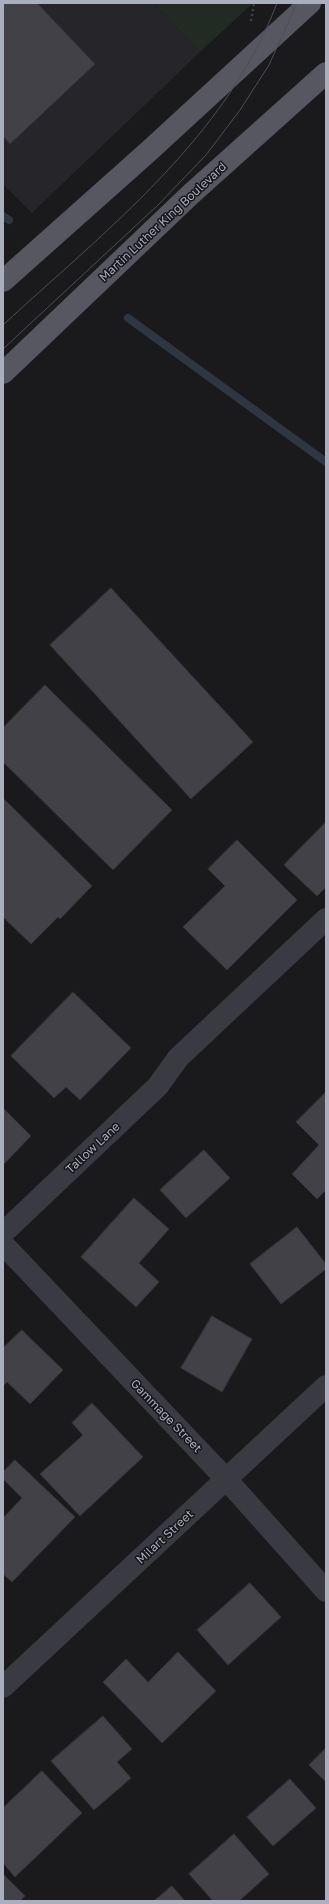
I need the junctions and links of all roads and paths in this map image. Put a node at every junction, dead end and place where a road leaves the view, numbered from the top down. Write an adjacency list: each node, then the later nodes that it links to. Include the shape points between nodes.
1 (310, 3): 3 (main road)
2 (326, 73): 4 (main road, Martin Luther King Boulevard, via 191,194)
3 (3, 281)
4 (3, 373)
5 (326, 919): 6 (street, Tallow Lane, via 178,1058 158,1086)
6 (3, 1233)
7 (3, 1244): 9 (street, Gammage Street)
8 (326, 1386): 9 (street, Milart Street)
9 (226, 1479): 10 (street, Gammage Street); 11 (street, Milart Street)
10 (326, 1591)
11 (3, 1687)

